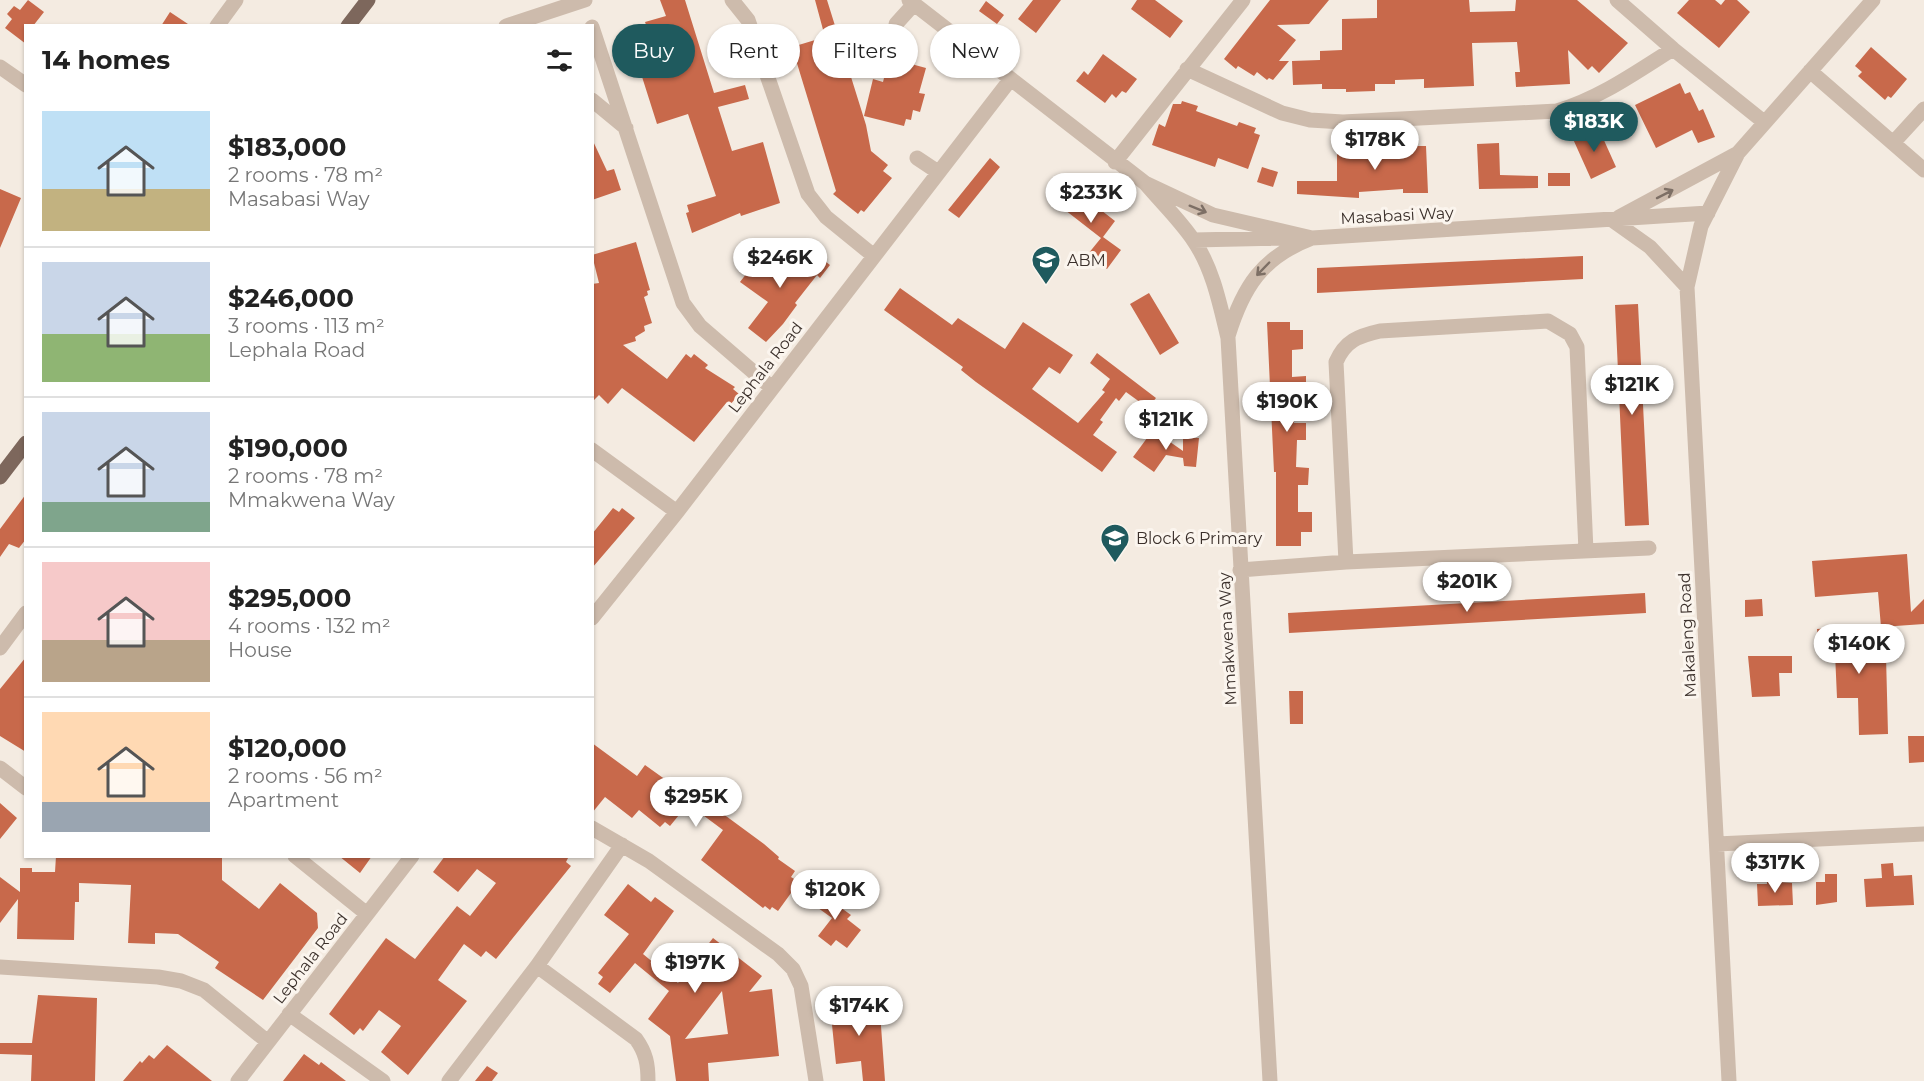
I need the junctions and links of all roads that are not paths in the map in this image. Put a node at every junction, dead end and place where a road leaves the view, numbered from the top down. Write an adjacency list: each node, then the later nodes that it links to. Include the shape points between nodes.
1 (236, 0): 9 (street)
2 (368, 0): 10 (main road)
3 (585, 0): 11 (street); 12 (street)
4 (732, 0): 36 (street, via 748,20 808,194 825,218)
5 (1243, 0): 17 (street)
6 (1617, 0): 15 (street)
7 (1874, 0): 18 (street, Masabasi Way)
8 (912, 2): 13 (street); 19 (street, Masabasi Way)
9 (218, 24)
10 (350, 24)
11 (512, 24)
12 (591, 24)
13 (896, 24)
14 (594, 32): 24 (street)
15 (1672, 49): 17 (street, via 1605,92 1557,111 1343,122 1282,113); 23 (street)
16 (0, 67): 20 (street)
17 (1187, 69): 28 (street)
18 (1810, 71): 23 (street, Masabasi Way); 25 (street)
19 (1010, 80): 28 (street, Masabasi Way); 30 (street, Lephala Road)
20 (24, 85)
21 (594, 102): 24 (street)
22 (1924, 109): 25 (street)
23 (1764, 122): 26 (street, Masabasi Way)
24 (626, 128): 39 (street, via 683,303 700,326)
25 (1893, 143): 29 (street)
26 (1738, 153): 32 (street, Makaleng Road); 33 (street, Masabasi Way, one-way to 26)
27 (917, 158): 30 (street)
28 (1115, 162): 31 (street, Masabasi Way)
29 (1924, 170)
30 (938, 172): 36 (street, Lephala Road)
31 (1145, 183): 34 (street, Masabasi Way, one-way to 34, via 1213,215); 35 (street, Mmakwena Way)
32 (1708, 213): 33 (street); 37 (street, Makaleng Road, via 1696,244)
33 (1612, 220): 34 (street, Masabasi Way); 37 (street, via 1650,247)
34 (1312, 238): 35 (street); 38 (street, one-way to 38, via 1282,251 1252,281 1237,307)
35 (1194, 240): 38 (street, Mmakwena Way, via 1219,298)
36 (874, 256): 39 (street, Lephala Road)
37 (1687, 287): 55 (street, Makaleng Road)
38 (1228, 338): 47 (street, Mmakwena Way)
39 (772, 388): 43 (street, Lephala Road)
40 (24, 445): 42 (main road)
41 (594, 451): 43 (street)
42 (2, 470)
43 (677, 512): 49 (street, Lephala Road)
44 (1649, 548): 45 (street)
45 (1586, 551): 46 (street); 46 (street, via 1577,347 1570,334 1548,321 1380,332 1359,336 1341,350 1336,362)
46 (1346, 562): 47 (street)
47 (1240, 570): 69 (street, Mmakwena Way)
48 (24, 616): 50 (street)
49 (594, 616)
50 (0, 648)
51 (0, 768): 52 (street)
52 (24, 786)
53 (594, 829): 56 (street)
54 (1924, 834): 55 (street)
55 (1717, 844): 70 (street, Makaleng Road)
56 (622, 845): 60 (street); 68 (street, via 793,969 801,986)
57 (297, 858): 59 (street)
58 (410, 858): 59 (street, Lephala Road)
59 (367, 914): 62 (street, Lephala Road)
60 (537, 966): 66 (street); 67 (street, via 636,1039 648,1064)
61 (0, 967): 63 (street, via 181,981 204,990)
62 (289, 1014): 63 (street, Lephala Road); 65 (street)
63 (268, 1042): 64 (street, Lephala Road)
64 (238, 1081)
65 (383, 1081)
66 (449, 1081)
67 (648, 1081)
68 (816, 1081)
69 (1270, 1081)
70 (1729, 1081)

